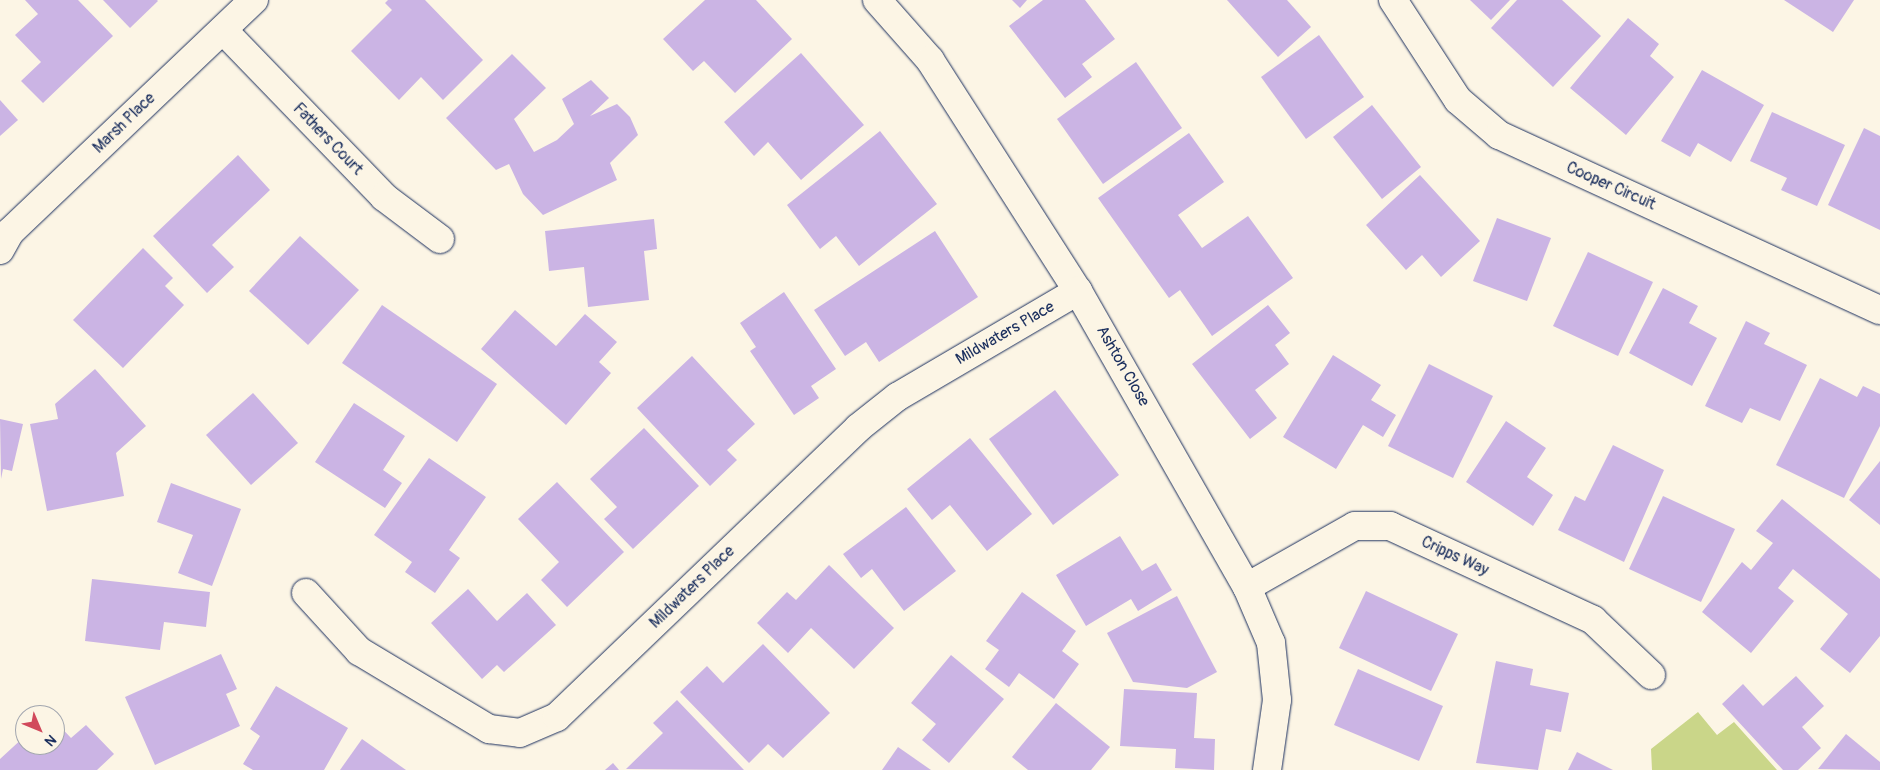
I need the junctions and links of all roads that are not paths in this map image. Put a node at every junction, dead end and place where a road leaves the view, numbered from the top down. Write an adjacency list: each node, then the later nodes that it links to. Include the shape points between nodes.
1 (254, 0): 4 (street, Marsh Place)
2 (877, 0): 7 (street, Ashton Close, via 930,60)
3 (1393, 0): 8 (street, Cooper Circuit, via 1458,100 1499,135)
4 (223, 30): 5 (street, Fathers Court, via 384,197); 6 (street, Marsh Place, via 10,232)
5 (440, 239)
6 (0, 250)
7 (1078, 290): 9 (street, Ashton Close); 10 (street, Mildwaters Place, via 897,397 858,428 557,717 520,733 490,729 359,651)
8 (1880, 310)
9 (1247, 587): 11 (street, Cripps Way, via 1355,526 1390,526 1593,620); 12 (street, Ashton Close, via 1271,644 1277,700)
10 (306, 593)
11 (1651, 675)
12 (1267, 770)

